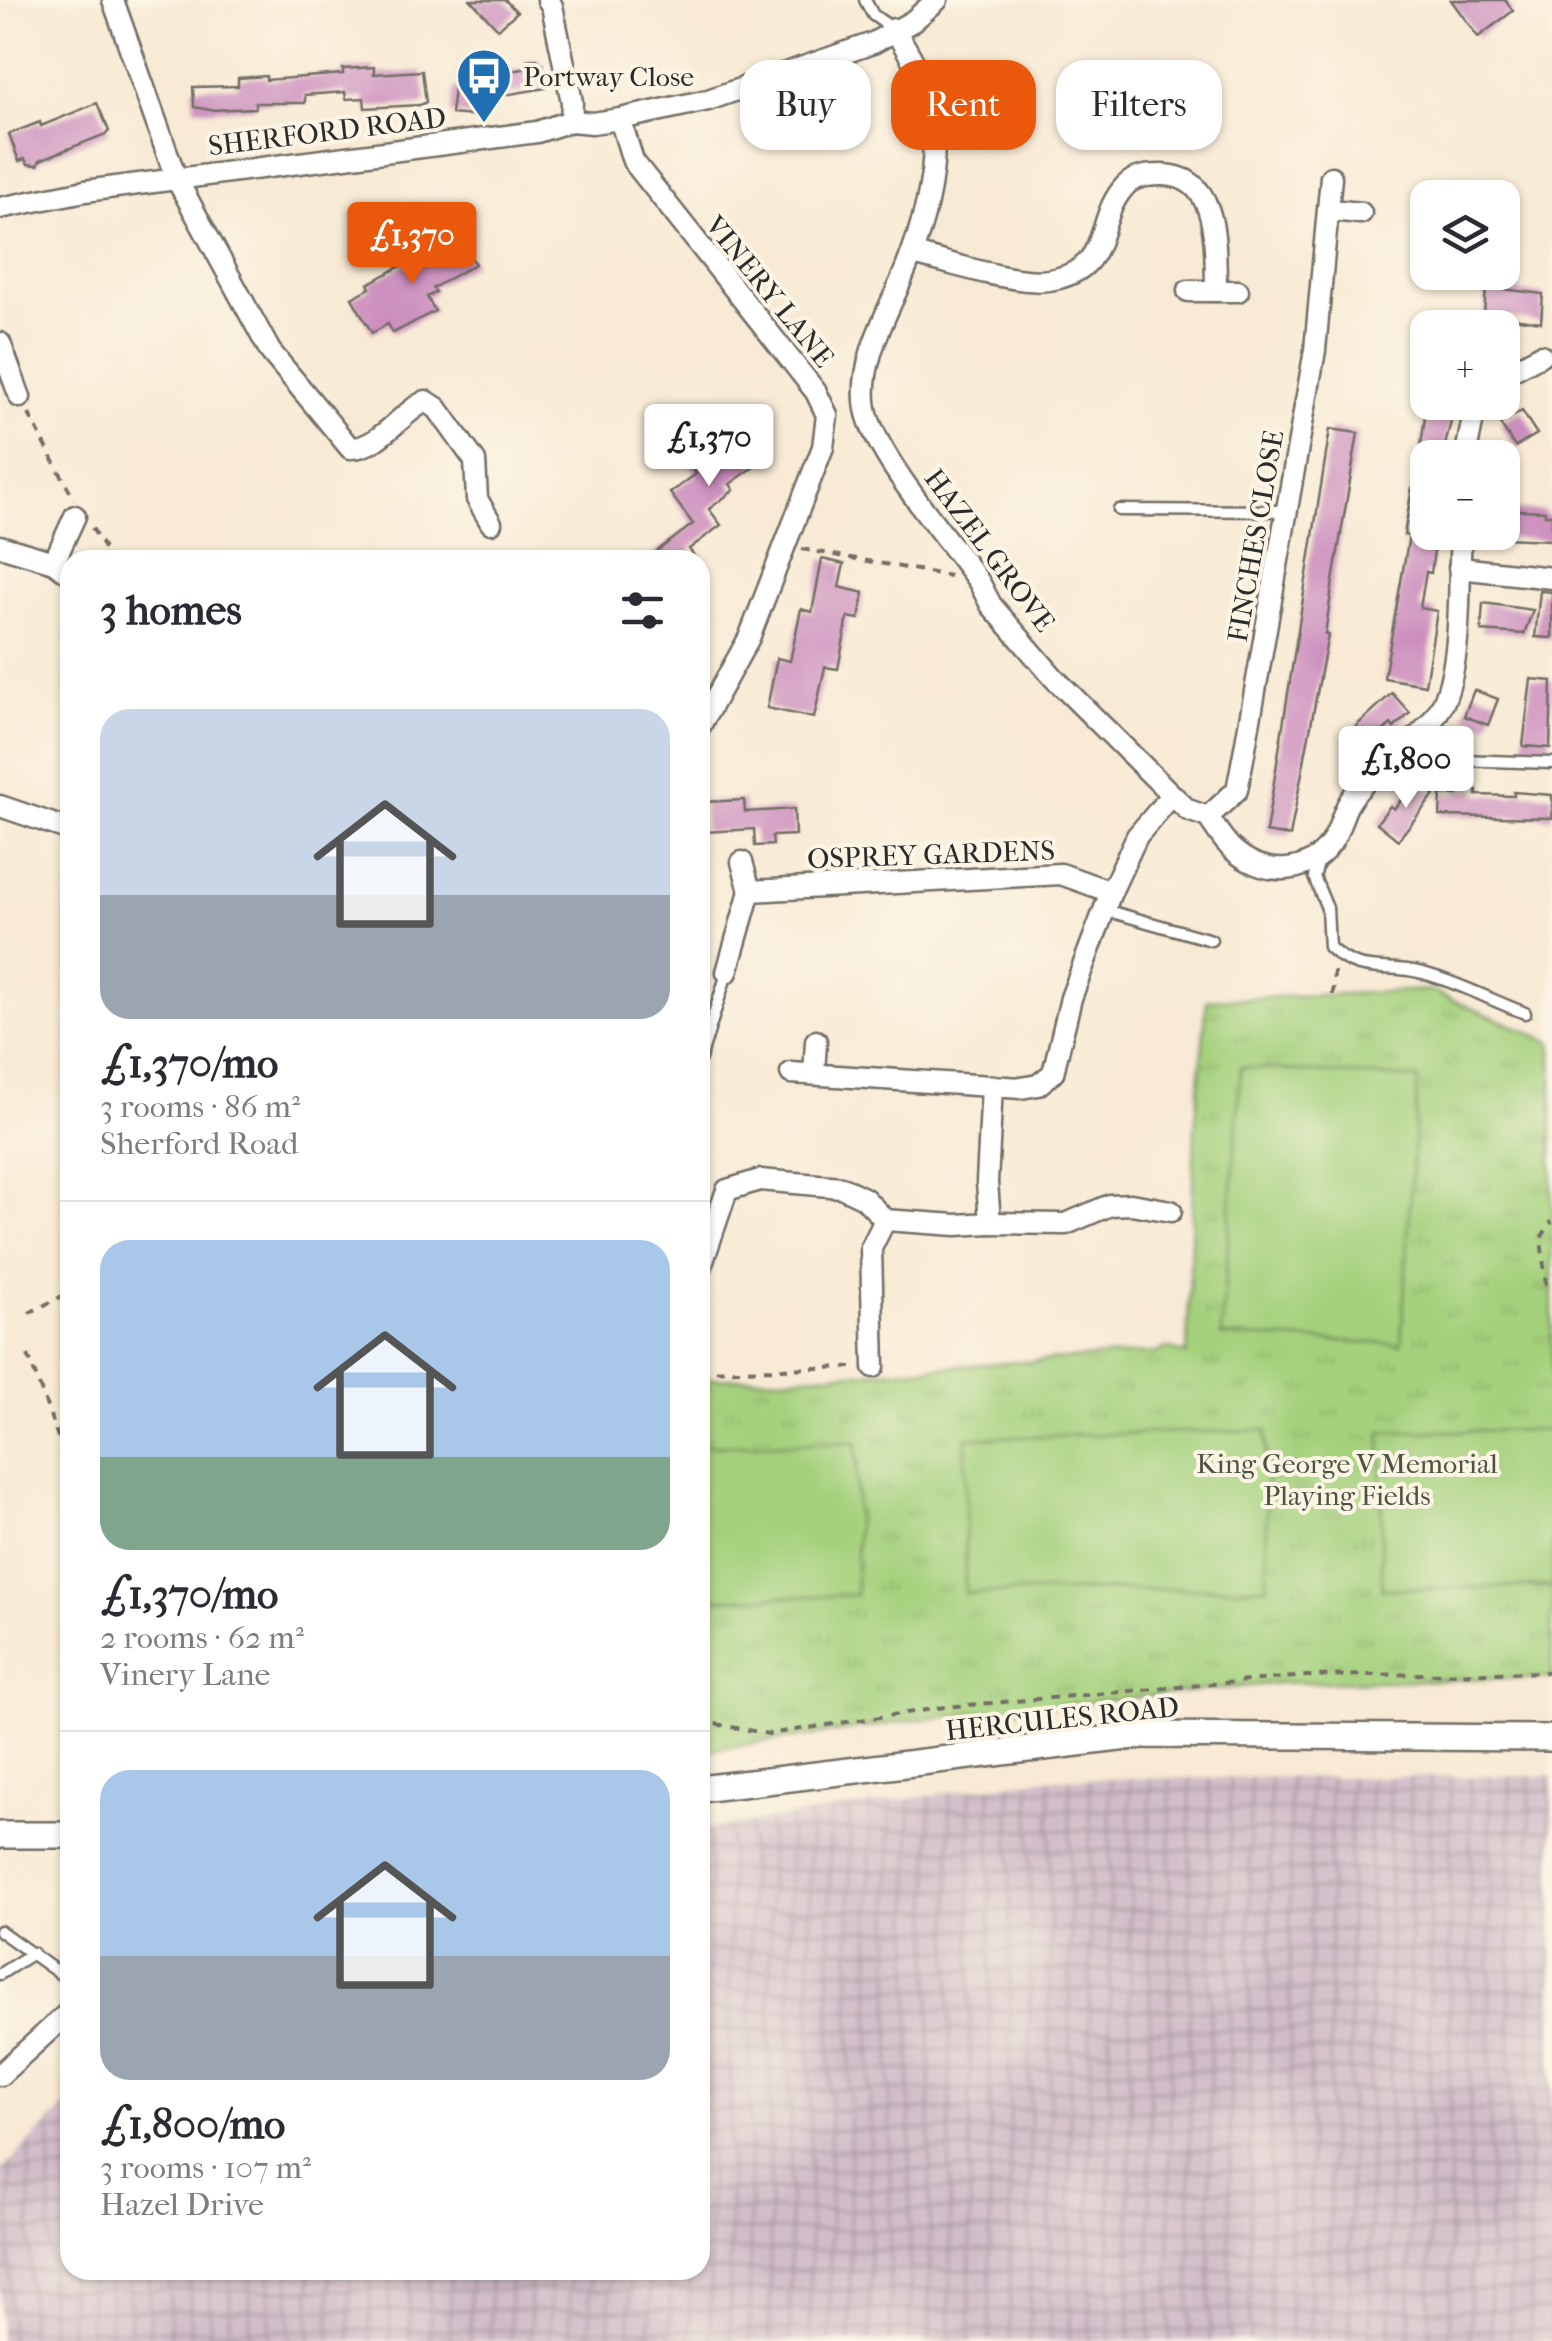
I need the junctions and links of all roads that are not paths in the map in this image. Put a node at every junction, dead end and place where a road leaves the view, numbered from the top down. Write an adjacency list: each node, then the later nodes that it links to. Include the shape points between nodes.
1 (113, 0): 9 (street)
2 (548, 0): 7 (street, via 572,102)
3 (865, 0): 5 (lane)
4 (937, 0): 5 (street, SHERFORD ROAD)
5 (894, 30): 6 (street, SHERFORD ROAD, via 708,100); 13 (street, via 916,64 930,108 926,208)
6 (620, 120): 7 (street, SHERFORD ROAD); 31 (street, VINERY LANE, via 633,161 828,414 823,447 749,638)
7 (570, 121): 9 (street, SHERFORD ROAD, via 537,132)
8 (1331, 177): 11 (street, FINCHES CLOSE)
9 (176, 178): 10 (street, SHERFORD ROAD); 24 (street, via 270,350 350,448 371,442 426,401 474,461 477,499)
10 (0, 208)
11 (1330, 210): 12 (street); 22 (street, FINCHES CLOSE, via 1316,350)
12 (1361, 212)
13 (914, 254): 15 (street, via 1049,280 1086,263 1100,247 1115,197 1130,180 1171,174 1200,192 1212,214); 34 (street, HAZEL GROVE, via 877,333 865,380 866,410 885,454 990,605)
14 (1188, 291): 15 (street)
15 (1216, 291): 16 (street)
16 (1238, 291)
17 (0, 344): 20 (street)
18 (1542, 355): 19 (street)
19 (1520, 366)
20 (20, 397)
21 (1119, 510): 22 (lane)
22 (1288, 510): 36 (street, FINCHES CLOSE, via 1236,790)
23 (79, 513): 26 (street)
24 (491, 523)
25 (0, 546): 28 (street)
26 (68, 550)
27 (1460, 550): 29 (street)
28 (60, 567)
29 (1459, 568): 30 (street); 32 (street, via 1452,678 1442,706)
30 (1552, 578)
31 (710, 708)
32 (1420, 733): 33 (lane, via 1458,760); 38 (street, via 1356,791)
33 (1552, 763)
34 (1172, 795): 36 (street); 41 (street, via 1138,836)
35 (0, 806): 37 (street)
36 (1208, 817): 38 (street, via 1229,847 1253,864 1284,870)
37 (60, 827)
38 (1320, 856): 44 (lane, via 1314,877 1335,953 1353,966 1422,972)
39 (742, 862): 40 (street)
40 (750, 890): 41 (street, OSPREY GARDENS, via 1061,874); 43 (street)
41 (1107, 901): 42 (lane); 49 (street, via 1053,1073 1038,1085)
42 (1211, 940)
43 (727, 972): 45 (lane)
44 (1524, 1013)
45 (710, 1026)
46 (816, 1041): 48 (street)
47 (791, 1073): 48 (street)
48 (814, 1074): 49 (street)
49 (992, 1086): 52 (street)
50 (1171, 1211): 52 (street, via 1110,1204 1066,1224)
51 (885, 1220): 52 (street); 53 (street, via 841,1187 760,1180 727,1190); 54 (street, via 871,1248)
52 (990, 1223)
53 (710, 1240)
54 (874, 1367)
55 (1552, 1738): 56 (street, HERCULES ROAD, via 1144,1735)
56 (710, 1788)
57 (0, 1835): 58 (street)
58 (60, 1835)
59 (0, 1931): 60 (lane)
60 (33, 1953): 61 (lane); 62 (lane)
61 (60, 1973)
62 (0, 1974)
63 (60, 2020): 64 (street)
64 (0, 2074)

